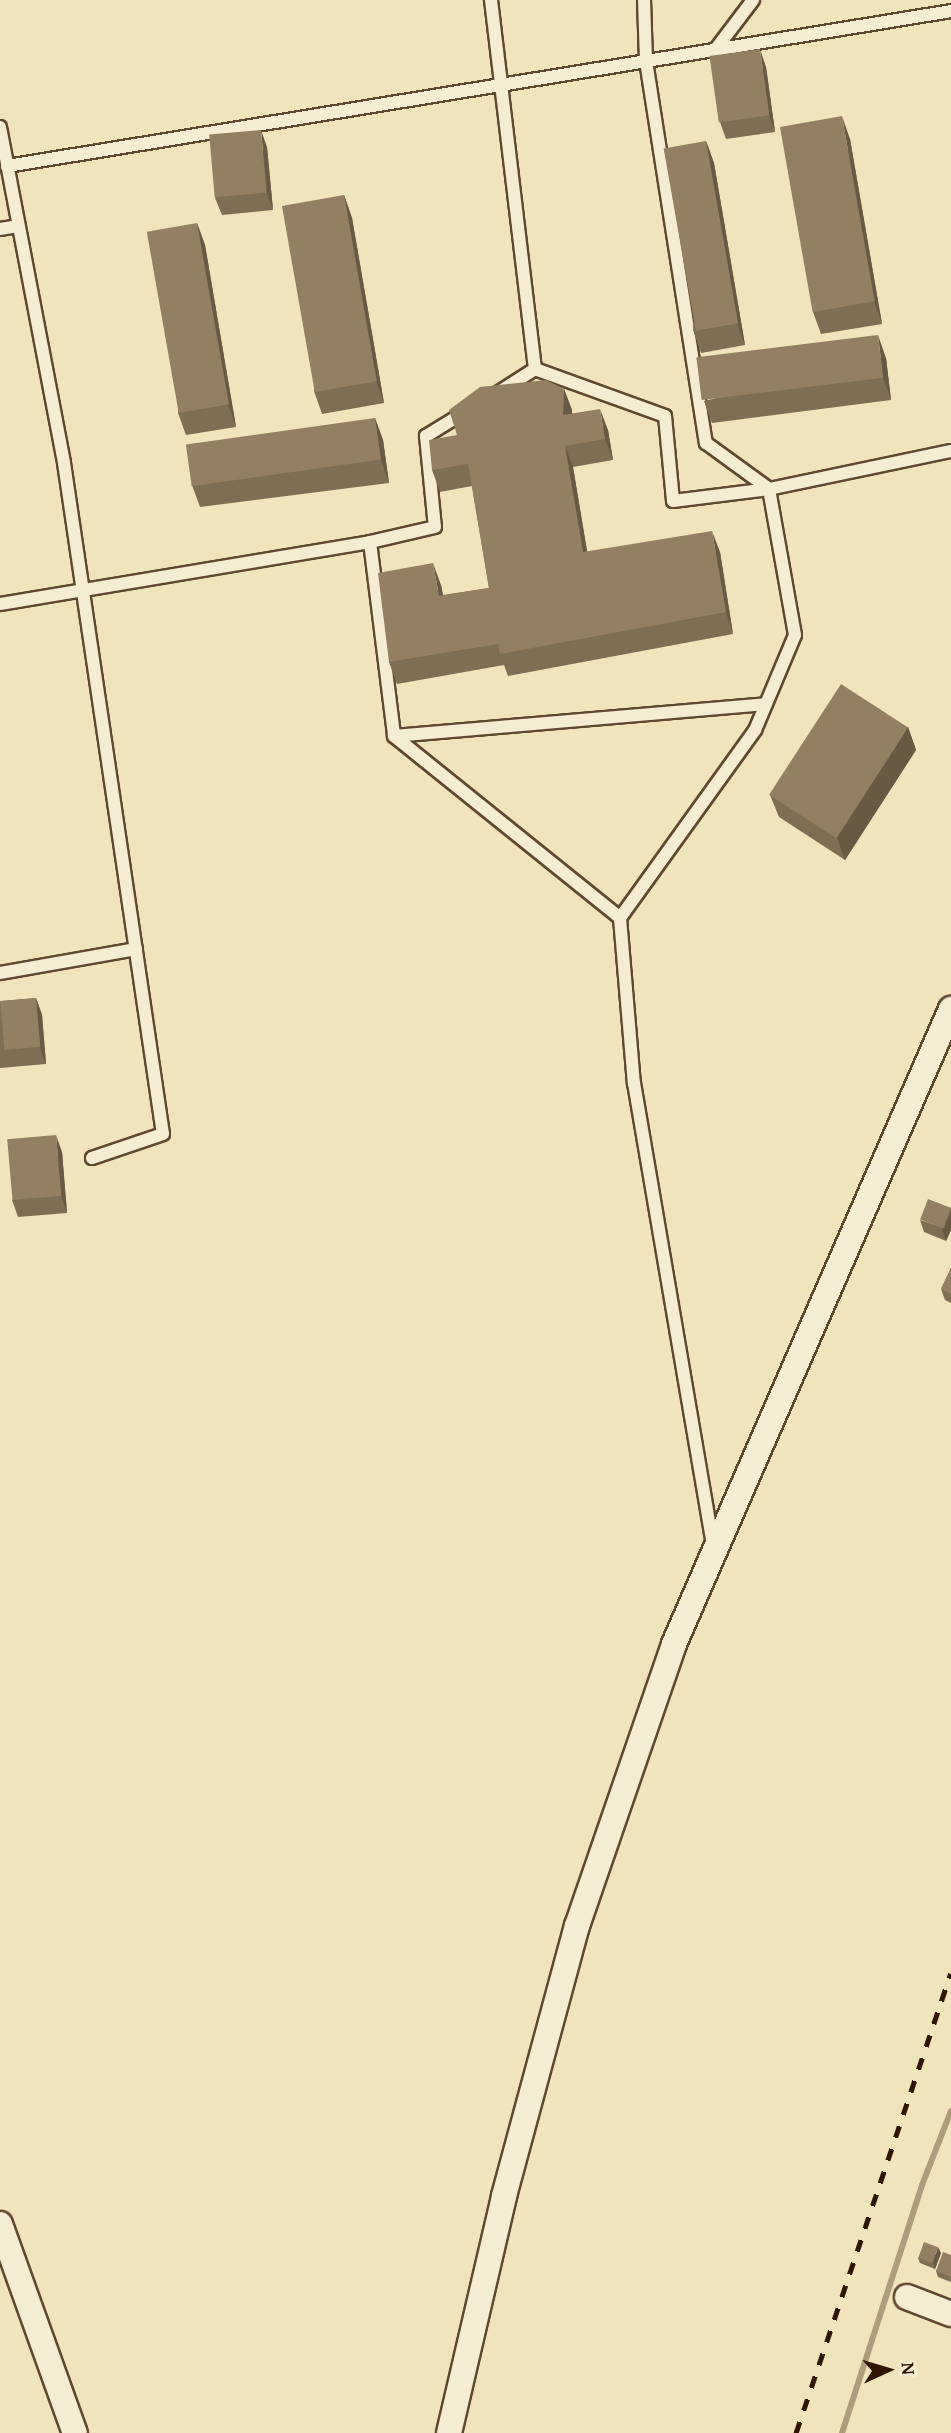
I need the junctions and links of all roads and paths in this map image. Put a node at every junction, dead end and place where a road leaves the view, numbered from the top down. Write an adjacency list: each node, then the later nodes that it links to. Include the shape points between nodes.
1 (491, 0): 7 (lane)
2 (644, 0): 6 (lane)
3 (752, 0): 5 (lane)
4 (951, 11): 5 (lane)
5 (715, 50): 6 (lane)
6 (646, 61): 7 (lane); 14 (lane, via 706,443)
7 (505, 84): 9 (lane); 12 (lane)
8 (0, 127): 9 (lane)
9 (7, 166): 10 (lane)
10 (18, 226): 11 (lane); 16 (lane, via 64,463)
11 (0, 229)
12 (535, 369): 14 (lane, via 666,416 673,501); 15 (lane, via 426,436 435,527)
13 (951, 451): 14 (lane)
14 (769, 489): 18 (lane, via 795,635)
15 (370, 542): 16 (lane); 19 (lane)
16 (83, 591): 17 (lane); 21 (lane)
17 (0, 604)
18 (766, 704): 19 (lane); 20 (lane, via 755,730)
19 (394, 736): 20 (lane)
20 (620, 918): 25 (lane, via 634,1083)
21 (136, 949): 22 (lane); 24 (lane, via 163,1134)
22 (0, 972)
23 (951, 1009): 25 (street)
24 (92, 1158)
25 (714, 1548): 30 (street, via 674,1644 577,1926 504,2196)
26 (0, 2224): 29 (street)
27 (907, 2297): 28 (street)
28 (951, 2314)
29 (75, 2433)
30 (449, 2433)

